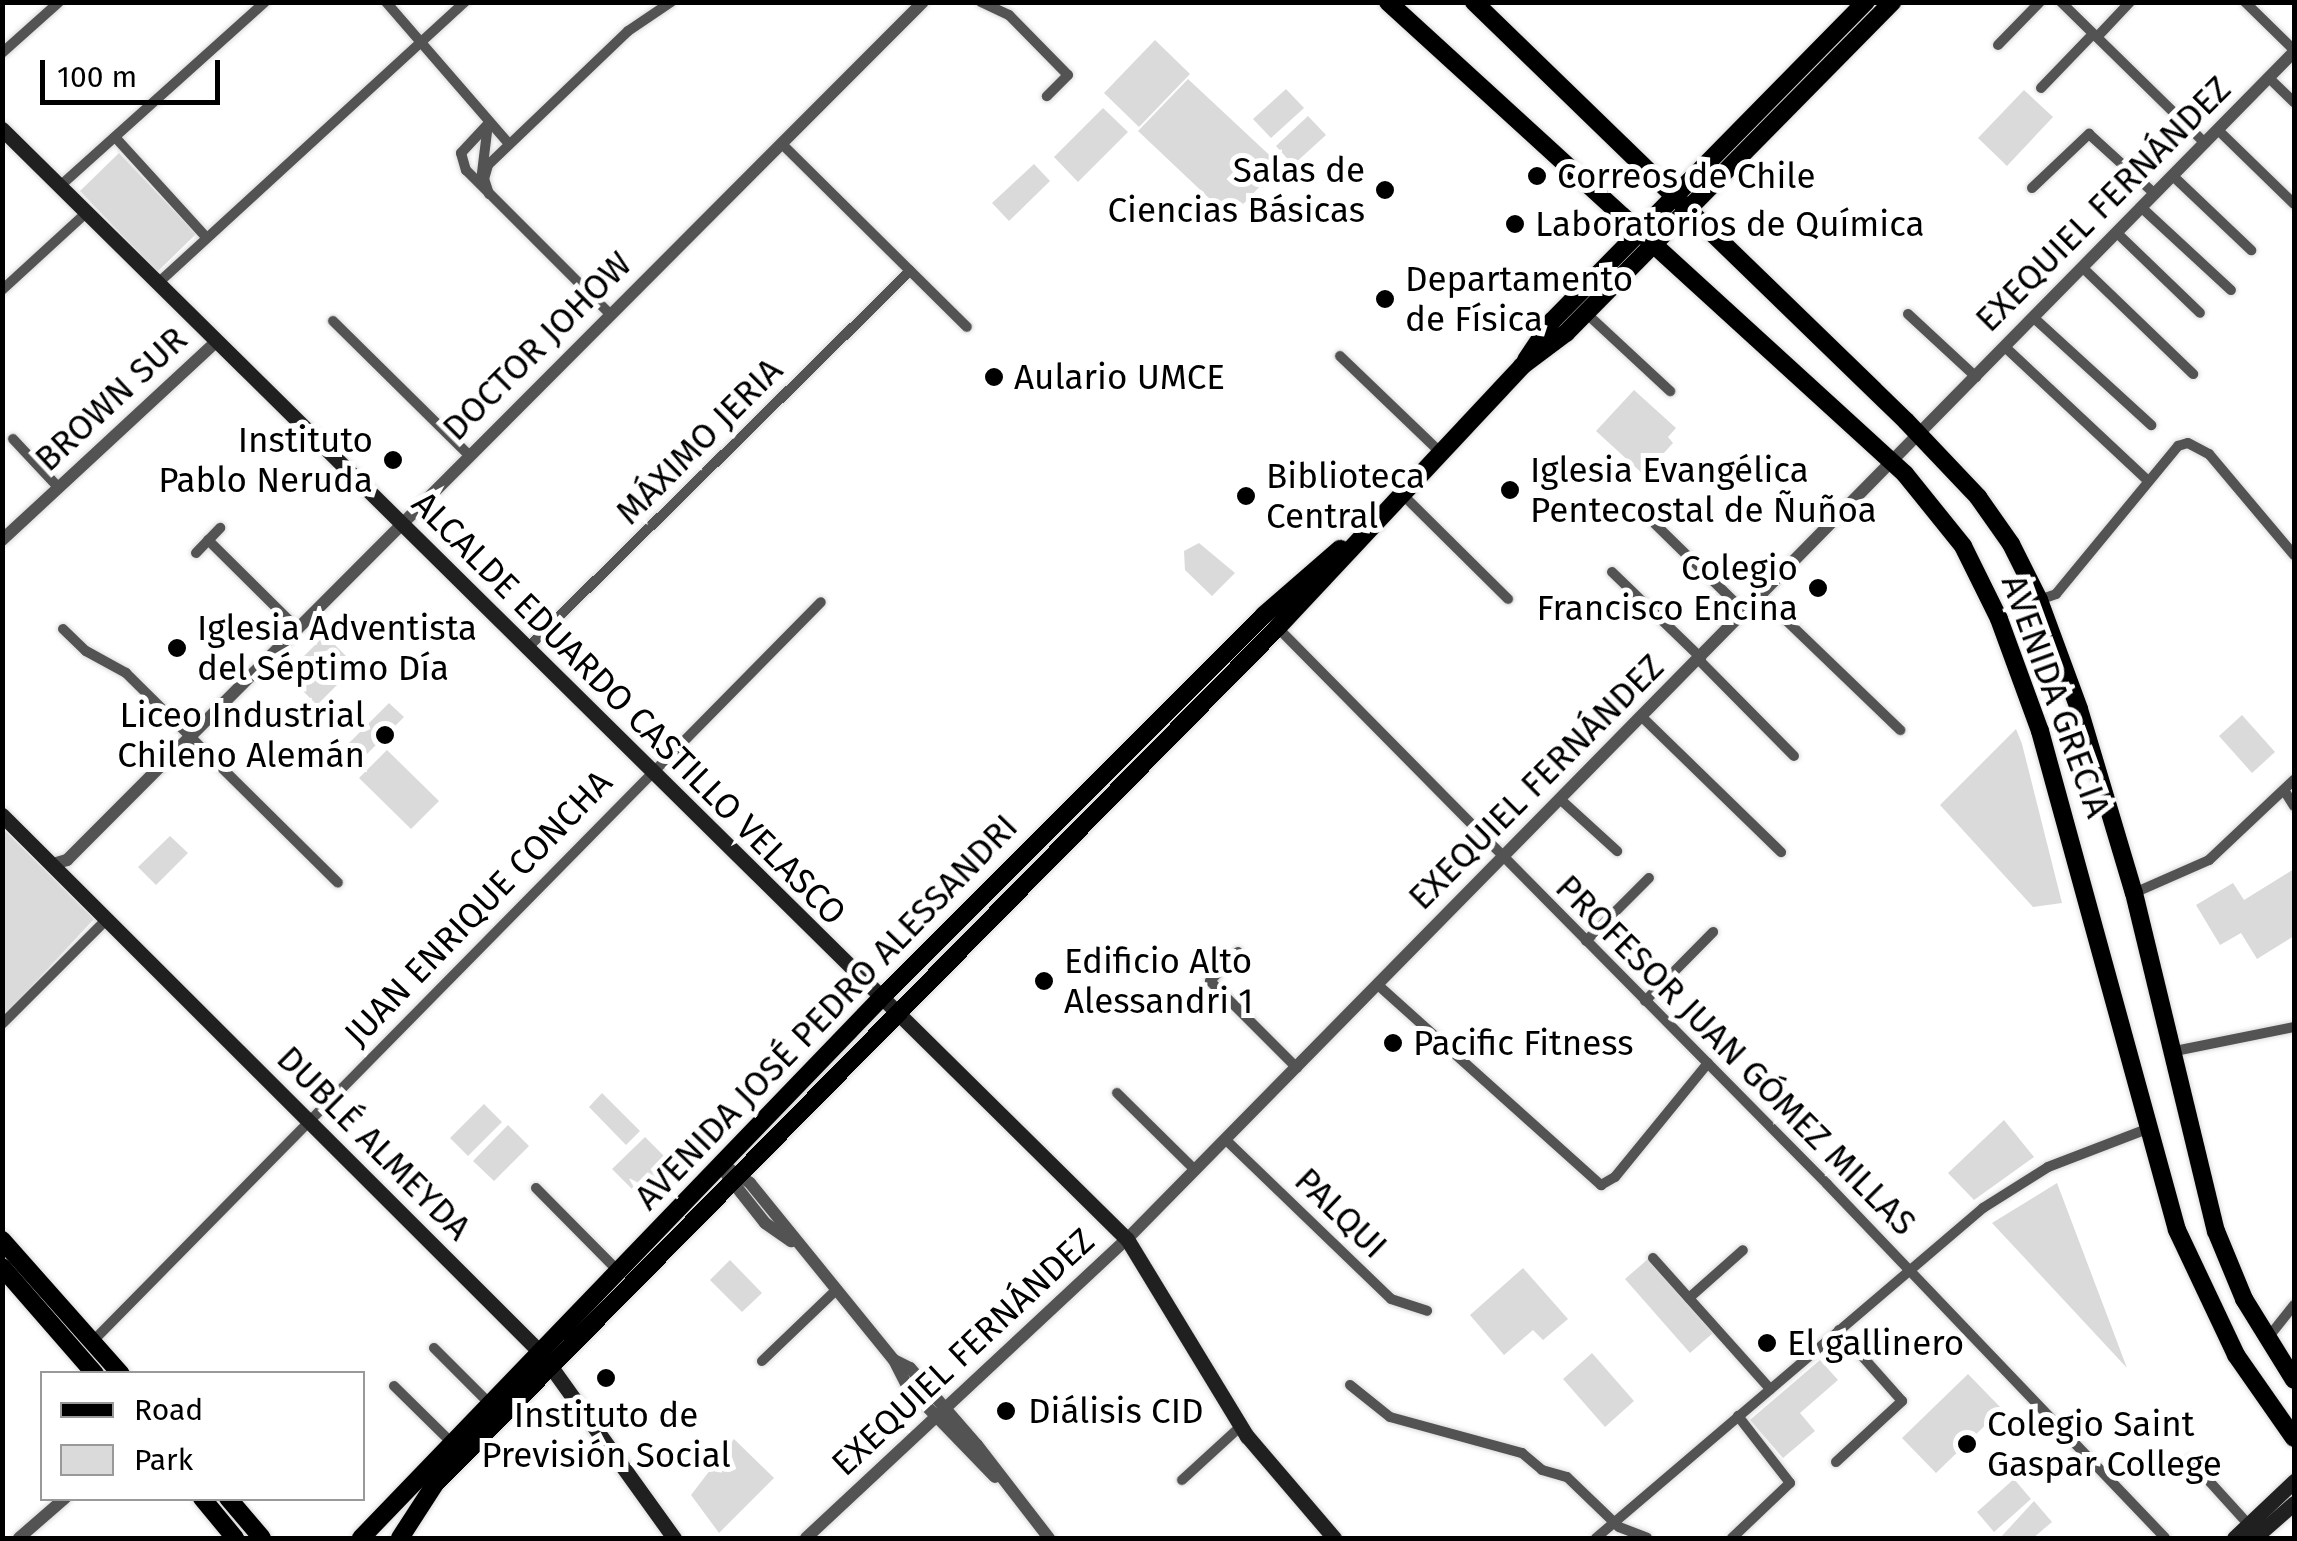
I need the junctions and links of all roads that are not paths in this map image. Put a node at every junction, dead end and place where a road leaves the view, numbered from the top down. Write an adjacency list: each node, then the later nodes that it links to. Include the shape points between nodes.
1 (59, 2): 20 (street)
2 (265, 2): 28 (street)
3 (386, 2): 17 (street)
4 (464, 2): 17 (street, BROWN SUR)
5 (671, 2): 29 (street, via 628,31)
6 (923, 2): 30 (street, DOCTOR JOHOW)
7 (981, 2): 23 (street, via 1009,15 1068,75)
8 (1388, 2): 43 (main road, AVENIDA GRECIA)
9 (1474, 2): 37 (main road, AVENIDA GRECIA)
10 (1866, 2): 37 (main road, AVENIDA JOSÉ PEDRO ALESSANDRI)
11 (1892, 2): 37 (main road, AVENIDA JOSÉ PEDRO ALESSANDRI)
12 (2040, 2): 18 (street)
13 (2061, 2): 16 (street)
14 (2130, 2): 16 (street)
15 (2245, 2): 19 (street)
16 (2095, 36): 22 (street); 31 (street)
17 (422, 41): 25 (street, via 477,100); 42 (street, BROWN SUR)
18 (1998, 46)
19 (2294, 51): 21 (street, EXEQUIEL FERNÁNDEZ)
20 (2, 53)
21 (2269, 78): 24 (street); 27 (street, EXEQUIEL FERNÁNDEZ)
22 (2041, 88)
23 (1047, 96)
24 (2294, 102)
25 (488, 123): 29 (street); 35 (street, via 478,169); 35 (street, via 461,158)
26 (2, 128): 33 (main road, ALCALDE EDUARDO CASTILLO VELASCO)
27 (2218, 130): 31 (street, EXEQUIEL FERNÁNDEZ); 38 (street)
28 (115, 137): 33 (street); 42 (street)
29 (509, 144): 35 (street, via 488,165)
30 (782, 144): 46 (street); 53 (street, DOCTOR JOHOW)
31 (2205, 144): 32 (street, EXEQUIEL FERNÁNDEZ)
32 (2173, 176): 36 (street, EXEQUIEL FERNÁNDEZ); 44 (street)
33 (60, 186): 40 (main road, ALCALDE EDUARDO CASTILLO VELASCO)
34 (2032, 188): 36 (street, via 2089,134)
35 (489, 194): 53 (street)
36 (2155, 194): 39 (street, EXEQUIEL FERNÁNDEZ)
37 (1682, 202): 43 (main road, AVENIDA JOSÉ PEDRO ALESSANDRI); 65 (main road, AVENIDA GRECIA)
38 (2294, 204)
39 (2142, 208): 41 (street, EXEQUIEL FERNÁNDEZ); 49 (street)
40 (86, 213): 47 (main road, ALCALDE EDUARDO CASTILLO VELASCO); 48 (street)
41 (2117, 233): 45 (street, EXEQUIEL FERNÁNDEZ); 51 (street)
42 (206, 237): 47 (street, BROWN SUR)
43 (1646, 240): 50 (main road, AVENIDA JOSÉ PEDRO ALESSANDRI); 60 (main road, AVENIDA JOSÉ PEDRO ALESSANDRI, via 1552,321); 69 (main road, AVENIDA GRECIA)
44 (2251, 250)
45 (2083, 268): 54 (street, EXEQUIEL FERNÁNDEZ); 61 (street)
46 (910, 271): 56 (street); 89 (street, MÁXIMO JERIA)
47 (158, 284): 57 (main road, ALCALDE EDUARDO CASTILLO VELASCO)
48 (2, 290)
49 (2231, 290)
50 (1586, 313): 60 (main road, AVENIDA JOSÉ PEDRO ALESSANDRI); 63 (street)
51 (2200, 313)
52 (1908, 314): 62 (street)
53 (611, 315): 68 (street, DOCTOR JOHOW)
54 (2034, 318): 58 (street, EXEQUIEL FERNÁNDEZ); 64 (street)
55 (332, 321): 68 (street)
56 (967, 326)
57 (216, 342): 71 (street, BROWN SUR); 74 (main road, ALCALDE EDUARDO CASTILLO VELASCO)
58 (2005, 347): 62 (street, EXEQUIEL FERNÁNDEZ); 70 (street)
59 (1340, 356): 67 (street)
60 (1522, 366): 67 (main road, AVENIDA JOSÉ PEDRO ALESSANDRI)
61 (2193, 374)
62 (1976, 376): 65 (street, EXEQUIEL FERNÁNDEZ)
63 (1670, 391)
64 (2152, 425)
65 (1919, 435): 69 (street, EXEQUIEL FERNÁNDEZ); 83 (main road, AVENIDA GRECIA, via 1978,498)
66 (13, 438): 71 (street)
67 (1440, 452): 72 (main road, AVENIDA JOSÉ PEDRO ALESSANDRI)
68 (470, 456): 74 (street, DOCTOR JOHOW)
69 (1894, 463): 81 (street, EXEQUIEL FERNÁNDEZ); 123 (main road, AVENIDA GRECIA, via 1955,534 1999,619 2092,902)
70 (2148, 481): 79 (street, via 2188,442 2209,454); 83 (street, via 2056,594)
71 (59, 488): 76 (street, BROWN SUR)
72 (1400, 492): 82 (street); 86 (main road, AVENIDA JOSÉ PEDRO ALESSANDRI)
73 (1655, 524): 85 (street)
74 (401, 525): 88 (street, DOCTOR JOHOW); 89 (main road, ALCALDE EDUARDO CASTILLO VELASCO)
75 (220, 528): 77 (street)
76 (2, 540)
77 (208, 540): 78 (street); 88 (street)
78 (196, 553)
79 (2294, 555)
80 (1612, 572): 90 (street)
81 (1762, 596): 85 (street, EXEQUIEL FERNÁNDEZ); 92 (street)
82 (1508, 599)
83 (2039, 600): 107 (main road, AVENIDA GRECIA)
84 (821, 602): 95 (street, JUAN ENRIQUE CONCHA)
85 (1746, 612): 90 (street, EXEQUIEL FERNÁNDEZ)
86 (1271, 621): 103 (street, PROFESOR JUAN GÓMEZ MILLAS); 113 (main road, AVENIDA JOSÉ PEDRO ALESSANDRI); 115 (main road, AVENIDA JOSÉ PEDRO ALESSANDRI)
87 (63, 628): 93 (street, via 86,651 122,669)
88 (298, 629): 93 (street, DOCTOR JOHOW)
89 (526, 649): 95 (main road, ALCALDE EDUARDO CASTILLO VELASCO)
90 (1700, 659): 91 (street, EXEQUIEL FERNÁNDEZ); 94 (street)
91 (1642, 718): 98 (street, EXEQUIEL FERNÁNDEZ); 102 (street)
92 (1900, 730)
93 (190, 736): 104 (street, DOCTOR JOHOW); 106 (street)
94 (1794, 756)
95 (651, 772): 113 (main road, ALCALDE EDUARDO CASTILLO VELASCO); 122 (street, JUAN ENRIQUE CONCHA)
96 (2294, 780): 97 (street)
97 (2284, 790): 99 (street); 107 (street, via 2209,860)
98 (1562, 800): 101 (street); 103 (street, EXEQUIEL FERNÁNDEZ)
99 (2294, 806)
100 (3, 816): 104 (main road, DUBLÉ ALMEYDA)
101 (1617, 851)
102 (1781, 852)
103 (1503, 859): 110 (street, PROFESOR JUAN GÓMEZ MILLAS); 112 (street, EXEQUIEL FERNÁNDEZ)
104 (61, 866): 108 (main road, DUBLÉ ALMEYDA)
105 (1649, 878): 110 (street)
106 (338, 883)
107 (2134, 893): 118 (main road, AVENIDA GRECIA)
108 (107, 919): 116 (street); 122 (main road, DUBLÉ ALMEYDA)
109 (1713, 932): 114 (street)
110 (1586, 941): 114 (street, PROFESOR JUAN GÓMEZ MILLAS)
111 (1238, 952): 120 (street, via 1210,981)
112 (1378, 985): 119 (street, via 1601,1185 1615,1177); 120 (street, EXEQUIEL FERNÁNDEZ)
113 (880, 999): 115 (main road, ALCALDE EDUARDO CASTILLO VELASCO); 125 (main road, AVENIDA JOSÉ PEDRO ALESSANDRI)
114 (1645, 1000): 119 (street, PROFESOR JUAN GÓMEZ MILLAS)
115 (895, 1014): 127 (main road, AVENIDA JOSÉ PEDRO ALESSANDRI); 129 (main road, ALCALDE EDUARDO CASTILLO VELASCO)
116 (2, 1024)
117 (2294, 1027): 118 (street)
118 (2169, 1052): 141 (main road, AVENIDA GRECIA, via 2216,1231)
119 (1708, 1063): 134 (street, PROFESOR JUAN GÓMEZ MILLAS)
120 (1296, 1068): 124 (street, EXEQUIEL FERNÁNDEZ)
121 (1117, 1093): 126 (street)
122 (309, 1120): 142 (street, JUAN ENRIQUE CONCHA); 144 (main road, DUBLÉ ALMEYDA)
123 (2147, 1129): 134 (street, via 2030,1176); 156 (main road, AVENIDA GRECIA, via 2204,1293 2236,1355)
124 (1226, 1140): 126 (street, EXEQUIEL FERNÁNDEZ); 139 (street, PALQUI, via 1391,1300)
125 (722, 1164): 127 (street); 135 (main road, AVENIDA JOSÉ PEDRO ALESSANDRI)
126 (1196, 1170): 129 (street, EXEQUIEL FERNÁNDEZ)
127 (735, 1178): 136 (street); 144 (main road, AVENIDA JOSÉ PEDRO ALESSANDRI)
128 (536, 1188): 135 (street)
129 (1127, 1239): 153 (street, EXEQUIEL FERNÁNDEZ); 155 (main road, ALCALDE EDUARDO CASTILLO VELASCO)
130 (2, 1240): 142 (main road)
131 (1744, 1250): 137 (street)
132 (1653, 1258): 137 (street)
133 (2, 1268): 146 (main road)
134 (1909, 1270): 140 (street); 180 (street, PROFESOR JUAN GÓMEZ MILLAS)
135 (619, 1272): 144 (main road, AVENIDA JOSÉ PEDRO ALESSANDRI)
136 (834, 1292): 145 (street); 153 (street)
137 (1689, 1298): 151 (street)
138 (2294, 1304): 141 (street)
139 (1427, 1311)
140 (1838, 1330): 151 (street); 159 (street, via 1902,1401)
141 (2266, 1339): 148 (main road, AVENIDA GRECIA)
142 (93, 1341): 147 (main road)
143 (434, 1348): 152 (street)
144 (546, 1360): 152 (main road, AVENIDA JOSÉ PEDRO ALESSANDRI); 172 (main road, AVENIDA JOSÉ PEDRO ALESSANDRI, via 435,1484); 173 (main road, DUBLÉ ALMEYDA)
145 (762, 1361)
146 (91, 1371)
147 (118, 1371)
148 (2294, 1380)
149 (1350, 1385): 166 (street, via 1390,1418 1522,1453 1542,1470 1568,1476)
150 (394, 1386): 157 (street)
151 (1770, 1389): 154 (street)
152 (490, 1404): 157 (main road, AVENIDA JOSÉ PEDRO ALESSANDRI)
153 (941, 1414): 174 (street, EXEQUIEL FERNÁNDEZ); 175 (street)
154 (1738, 1416): 166 (street); 179 (street, via 1790,1483)
155 (1240, 1426): 160 (street); 176 (main road, ALCALDE EDUARDO CASTILLO VELASCO)
156 (2294, 1438)
157 (452, 1443): 171 (main road, AVENIDA JOSÉ PEDRO ALESSANDRI)
158 (2190, 1460): 167 (street)
159 (1836, 1462)
160 (1182, 1480)
161 (2294, 1482): 167 (main road)
162 (62, 1501): 168 (street)
163 (205, 1501): 169 (main road)
164 (231, 1501): 170 (main road)
165 (2294, 1504): 167 (main road)
166 (1614, 1523): 177 (street); 178 (street)
167 (2252, 1532): 181 (main road)
168 (19, 1538)
169 (236, 1538)
170 (262, 1538)
171 (361, 1538)
172 (400, 1538)
173 (674, 1538)
174 (806, 1538)
175 (1049, 1538)
176 (1334, 1538)
177 (1596, 1538)
178 (1647, 1538)
179 (1732, 1538)
180 (2165, 1538)
181 (2234, 1538)

